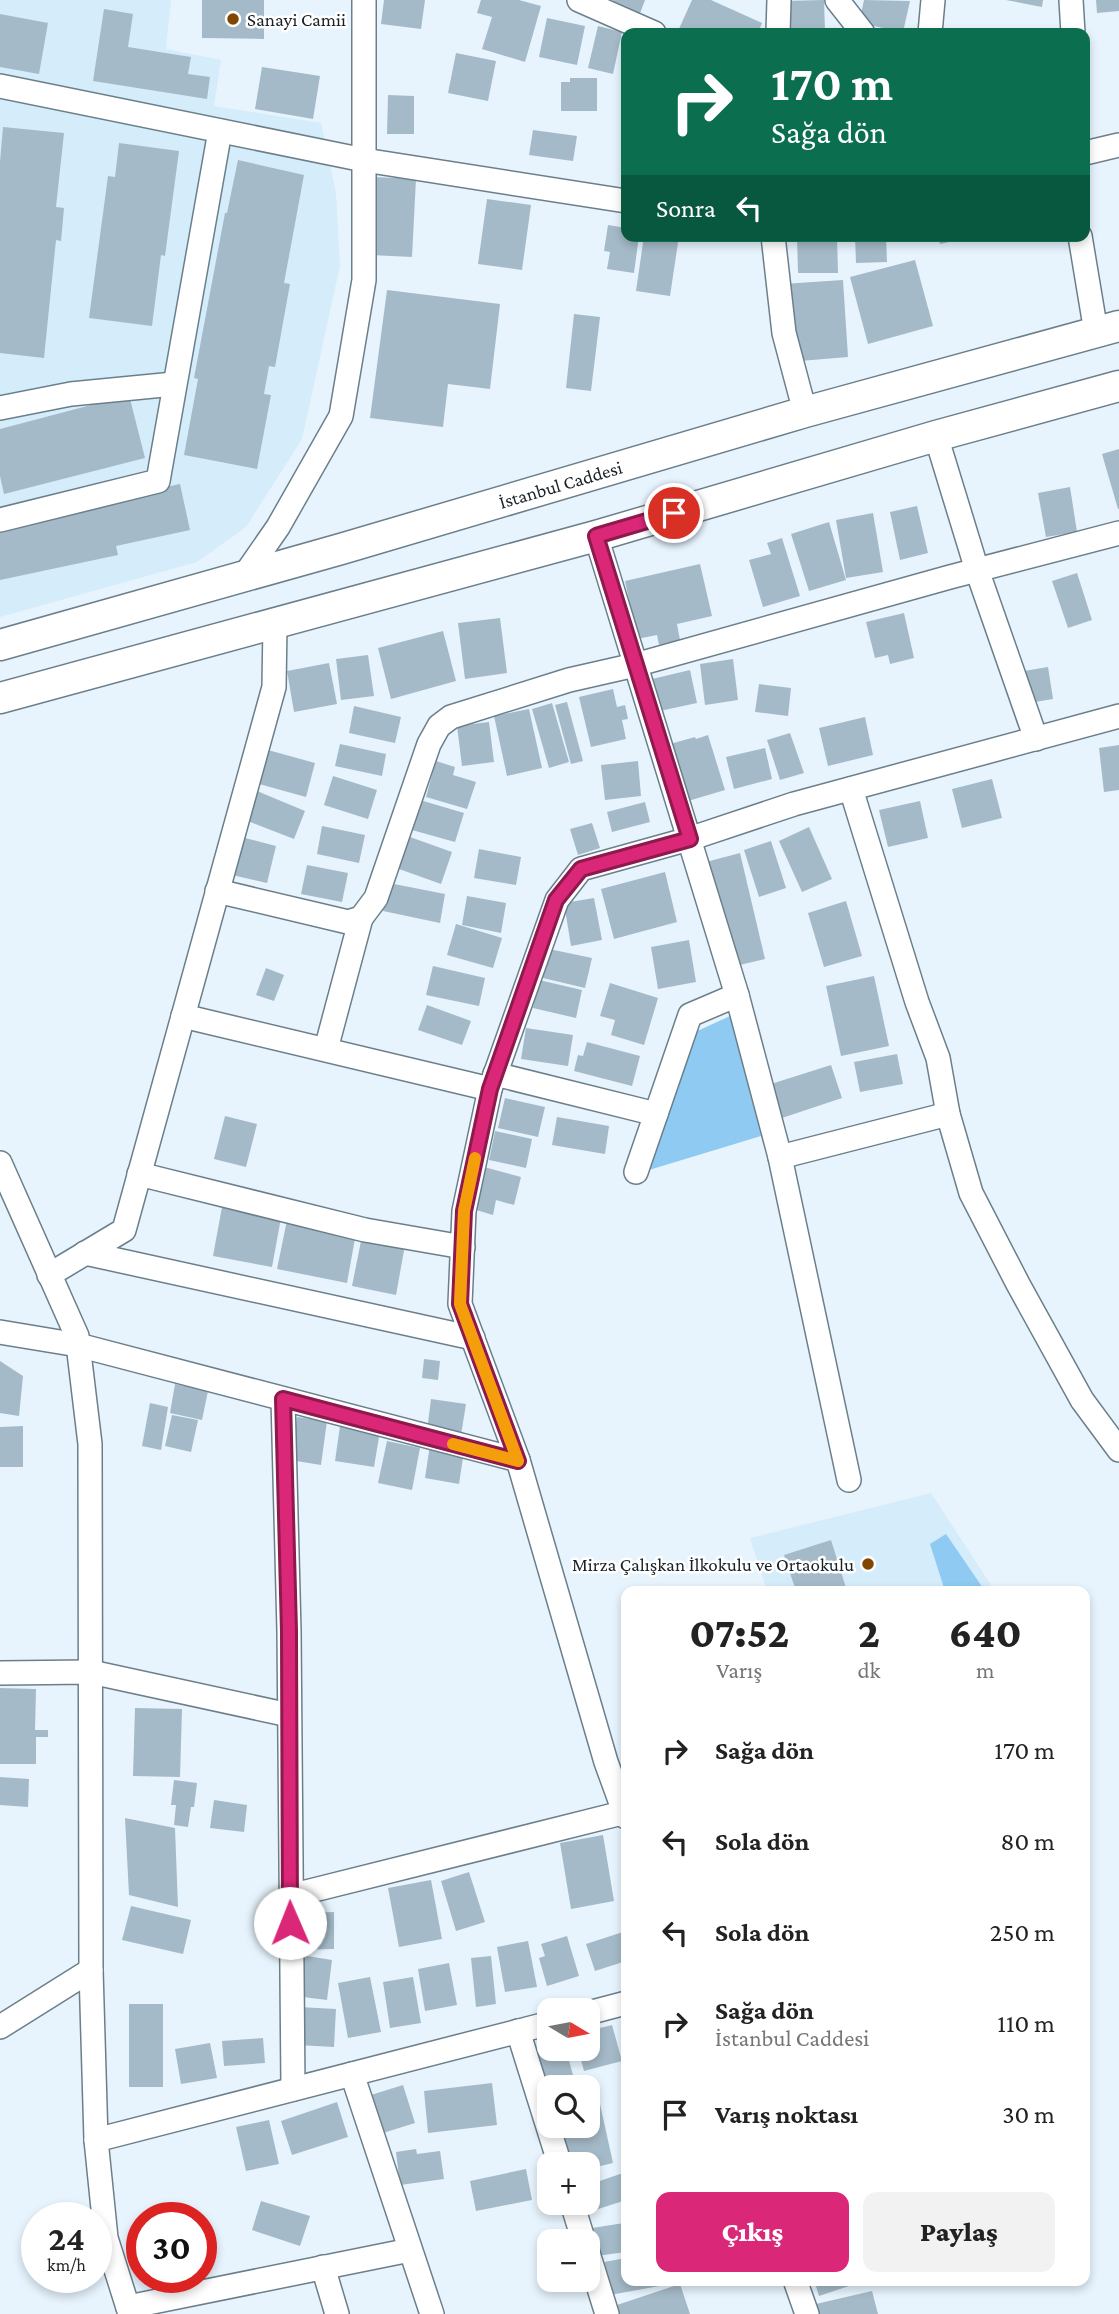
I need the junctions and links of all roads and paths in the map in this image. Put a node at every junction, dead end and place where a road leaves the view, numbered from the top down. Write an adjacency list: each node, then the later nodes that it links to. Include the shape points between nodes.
1 (365, 0): 16 (street)
2 (579, 0): 7 (street)
3 (779, 0): 8 (street)
4 (837, 0): 9 (street)
5 (933, 0): 10 (street)
6 (1071, 0): 11 (street)
7 (643, 28)
8 (778, 28)
9 (859, 28)
10 (930, 28)
11 (1073, 28)
12 (0, 86): 13 (street)
13 (220, 131): 16 (street); 21 (street)
14 (1119, 145): 15 (street)
15 (1090, 152)
16 (364, 160): 17 (street); 30 (street, via 364,280 341,416 278,527)
17 (621, 200)
18 (774, 242): 24 (street, via 784,333)
19 (1082, 242): 20 (street)
20 (1107, 329): 24 (main road, İstanbul Caddesi)
21 (174, 384): 23 (street, via 71,394); 26 (street, via 159,481)
22 (1119, 386): 25 (main road)
23 (0, 408)
24 (806, 412): 30 (main road, İstanbul Caddesi)
25 (936, 436): 28 (main road); 29 (street)
26 (0, 520)
27 (1119, 533): 29 (street)
28 (596, 536): 31 (main road); 33 (street)
29 (977, 570): 33 (street); 36 (street)
30 (244, 576): 32 (main road, İstanbul Caddesi)
31 (275, 624): 34 (main road); 39 (street, via 274,687)
32 (0, 645)
33 (635, 665): 38 (street); 40 (street, via 556,684 451,717 439,726 376,898)
34 (0, 698)
35 (1119, 716): 36 (street)
36 (1037, 738): 37 (street)
37 (850, 789): 38 (street); 45 (street, via 938,1058)
38 (690, 839): 41 (street); 44 (street, via 581,869 556,900)
39 (217, 891): 40 (street, via 348,922); 42 (street)
40 (361, 918): 43 (street)
41 (737, 995): 46 (street, via 690,1015); 47 (street)
42 (183, 1016): 43 (street); 50 (street)
43 (326, 1049): 44 (street)
44 (493, 1081): 46 (street); 51 (street, via 464,1211)
45 (948, 1114): 47 (street); 58 (street, via 971,1193 1082,1401)
46 (656, 1115): 49 (street)
47 (780, 1157): 60 (street)
48 (0, 1164): 53 (street)
49 (636, 1172)
50 (139, 1174): 51 (street, via 365,1230); 52 (street, via 124,1230)
51 (463, 1247): 55 (street, via 460,1304)
52 (85, 1253): 53 (street); 55 (street)
53 (49, 1275): 56 (street)
54 (0, 1332): 56 (street)
55 (472, 1338): 59 (street)
56 (78, 1345): 57 (street); 61 (street, via 90,1444)
57 (283, 1399): 59 (street); 63 (street)
58 (1119, 1450)
59 (518, 1461): 64 (street)
60 (849, 1479)
61 (91, 1672): 62 (street); 63 (street); 67 (street)
62 (0, 1673)
63 (289, 1715): 66 (street)
64 (621, 1801)
65 (621, 1815): 66 (street)
66 (290, 1896): 74 (street)
67 (91, 1970): 71 (street); 75 (street)
68 (621, 2004): 69 (street)
69 (600, 2010)
70 (537, 2026): 72 (street)
71 (0, 2027)
72 (518, 2031): 73 (street); 76 (street)
73 (352, 2074): 74 (street); 77 (street)
74 (293, 2089): 75 (street)
75 (96, 2140): 81 (street, via 106,2238)
76 (556, 2152)
77 (410, 2250): 78 (street); 83 (street)
78 (323, 2267): 81 (street); 82 (street)
79 (797, 2286): 85 (street)
80 (600, 2292): 84 (street)
81 (129, 2310)
82 (337, 2314)
83 (432, 2314)
84 (607, 2314)
85 (807, 2314)

